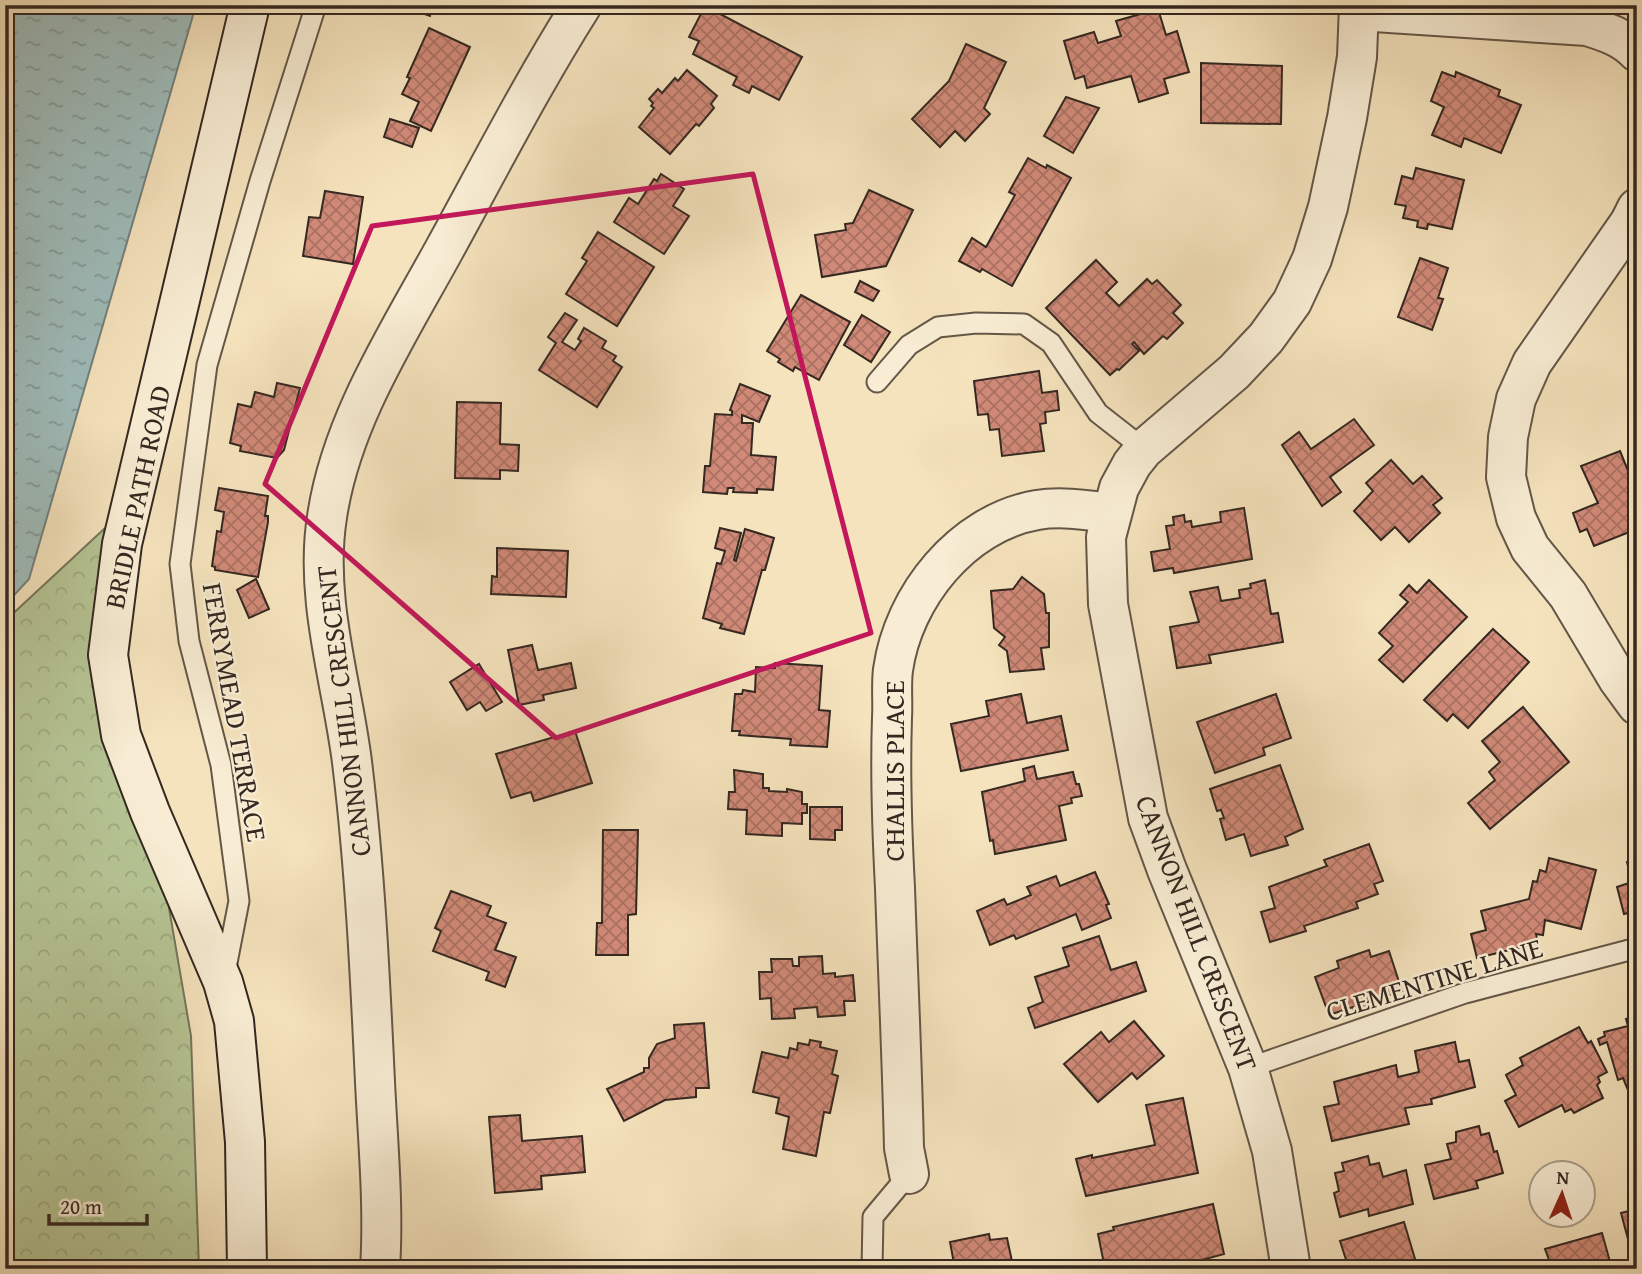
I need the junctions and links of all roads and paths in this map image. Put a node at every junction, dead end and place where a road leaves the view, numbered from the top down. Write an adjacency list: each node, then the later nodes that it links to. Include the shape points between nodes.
1 (250, 5): 12 (street, BRIDLE PATH ROAD, via 122,544 108,655 121,735)
2 (316, 5): 12 (lane, FERRYMEAD TERRACE, via 207,365 180,564 189,641 221,765 239,901)
3 (582, 5): 16 (street, CANNON HILL CRESCENT, via 522,107 354,422 337,467 327,519 326,593 360,833)
4 (1359, 8): 5 (street, via 1587,26 1609,32); 8 (street, CANNON HILL CRESCENT, via 1348,118 1328,207 1292,302 1234,372)
5 (1637, 52)
6 (1637, 208): 10 (street, via 1532,363 1516,399 1506,477 1516,519 1530,548 1568,595)
7 (877, 382): 8 (lane, via 909,345 938,327 1024,324 1051,343 1098,412)
8 (1144, 449): 9 (street, CANNON HILL CRESCENT, via 1125,476)
9 (1111, 513): 13 (street, CANNON HILL CRESCENT, via 1106,537 1108,604 1148,818); 14 (street, CHALLIS PLACE, via 1038,510 985,529 954,552 919,595 904,629 893,669 891,764 904,1148)
10 (1637, 705)
11 (1637, 948): 13 (lane, CLEMENTINE LANE, via 1465,993)
12 (223, 982): 15 (street, BRIDLE PATH ROAD, via 239,1061)
13 (1248, 1068): 18 (street, CANNON HILL CRESCENT, via 1272,1152)
14 (909, 1174): 17 (lane, via 873,1217)
15 (247, 1269)
16 (380, 1269)
17 (872, 1269)
18 (1291, 1269)

